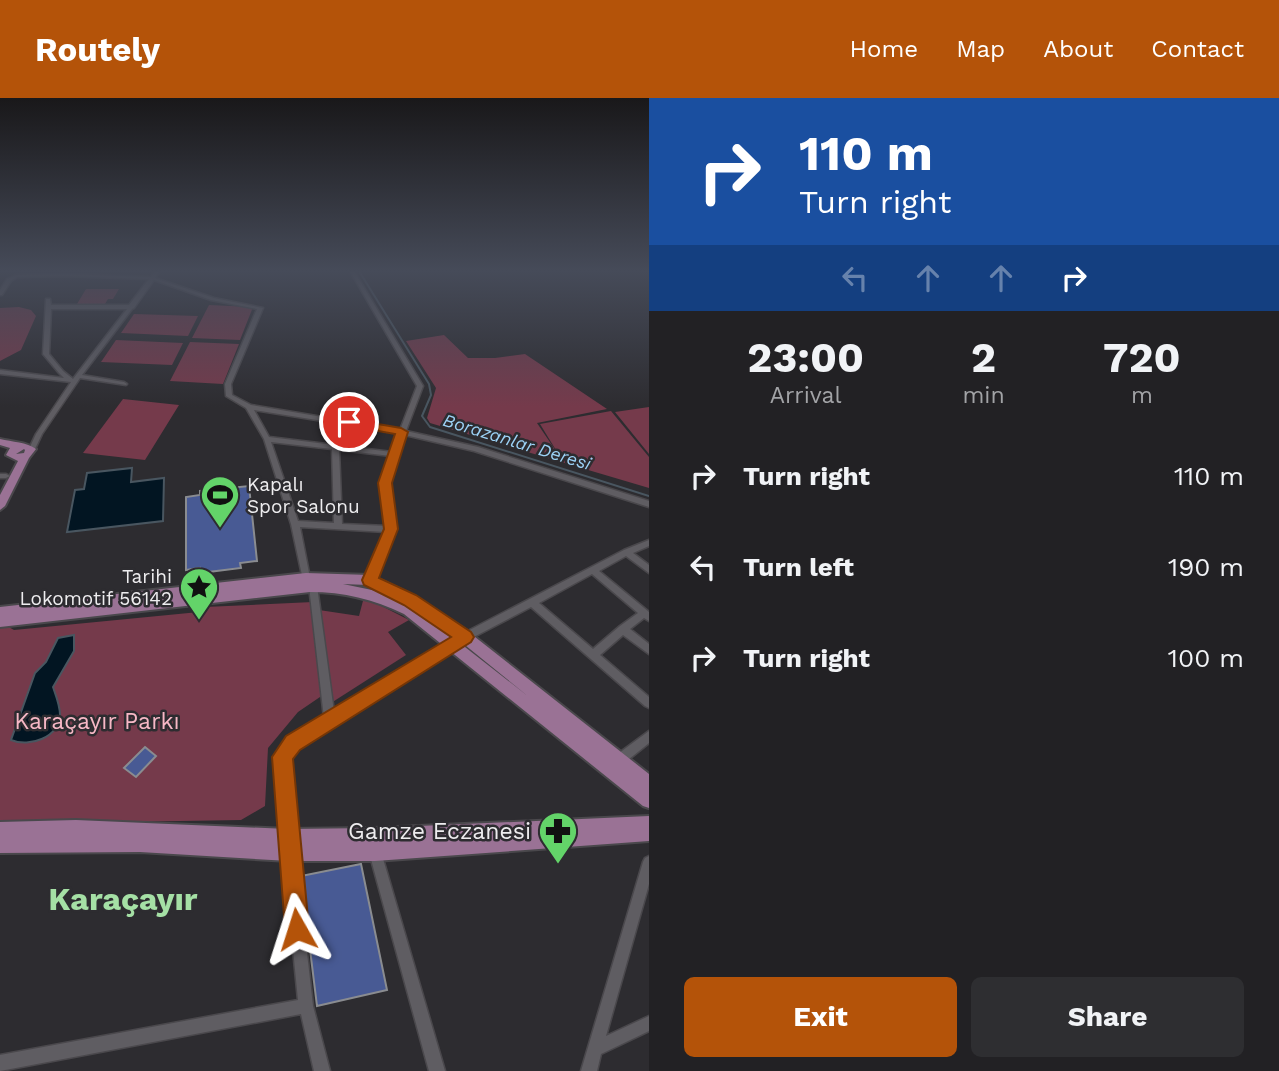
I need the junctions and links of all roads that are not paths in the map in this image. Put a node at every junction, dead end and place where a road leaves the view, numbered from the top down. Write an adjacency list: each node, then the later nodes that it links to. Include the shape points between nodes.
1 (48, 316): 6 (street, via 47,354 61,372)
2 (125, 316): 6 (street)
3 (256, 316): 8 (street, via 228,384 229,396)
4 (379, 316): 9 (street, via 420,386)
5 (0, 372): 6 (street)
6 (75, 379): 7 (street); 14 (street, via 39,434)
7 (124, 384)
8 (249, 407): 9 (street); 10 (street)
9 (401, 432): 15 (street); 18 (street, via 476,449)
10 (267, 439): 12 (street); 20 (street)
11 (0, 442): 14 (main road)
12 (335, 446): 15 (street); 21 (street)
13 (0, 448): 14 (main road)
14 (21, 452): 16 (main road); 19 (main road)
15 (393, 454): 22 (street, via 385,483)
16 (3, 476): 17 (main road)
17 (0, 488)
18 (649, 504)
19 (0, 506)
20 (295, 524): 21 (street); 28 (street)
21 (338, 524): 22 (street)
22 (391, 529): 27 (street)
23 (649, 543): 24 (street)
24 (627, 552): 25 (street); 26 (street)
25 (592, 570): 29 (street); 31 (street)
26 (649, 570)
27 (370, 580): 28 (main road); 34 (main road)
28 (310, 582): 30 (main road); 32 (main road); 35 (main road, via 365,590 387,599); 39 (street)
29 (532, 602): 34 (street); 37 (street)
30 (0, 612)
31 (647, 615): 33 (street)
32 (0, 622)
33 (623, 629): 36 (street); 37 (street)
34 (465, 637): 35 (street); 41 (main road)
35 (453, 646): 39 (street); 43 (main road)
36 (649, 650)
37 (593, 655): 38 (street)
38 (649, 703)
39 (330, 720): 48 (street, via 293,743 282,757)
40 (649, 736): 41 (street)
41 (619, 760): 42 (main road)
42 (649, 784)
43 (649, 800)
44 (649, 824): 48 (main road)
45 (0, 830): 48 (main road, via 89,829)
46 (649, 834): 49 (main road)
47 (0, 844): 48 (main road)
48 (288, 844): 49 (main road); 51 (street)
49 (375, 852): 56 (street)
50 (649, 862): 53 (street)
51 (306, 1006): 54 (street); 55 (street)
52 (649, 1023): 53 (street)
53 (596, 1049): 57 (street)
54 (0, 1063)
55 (322, 1071)
56 (437, 1071)
57 (589, 1071)

